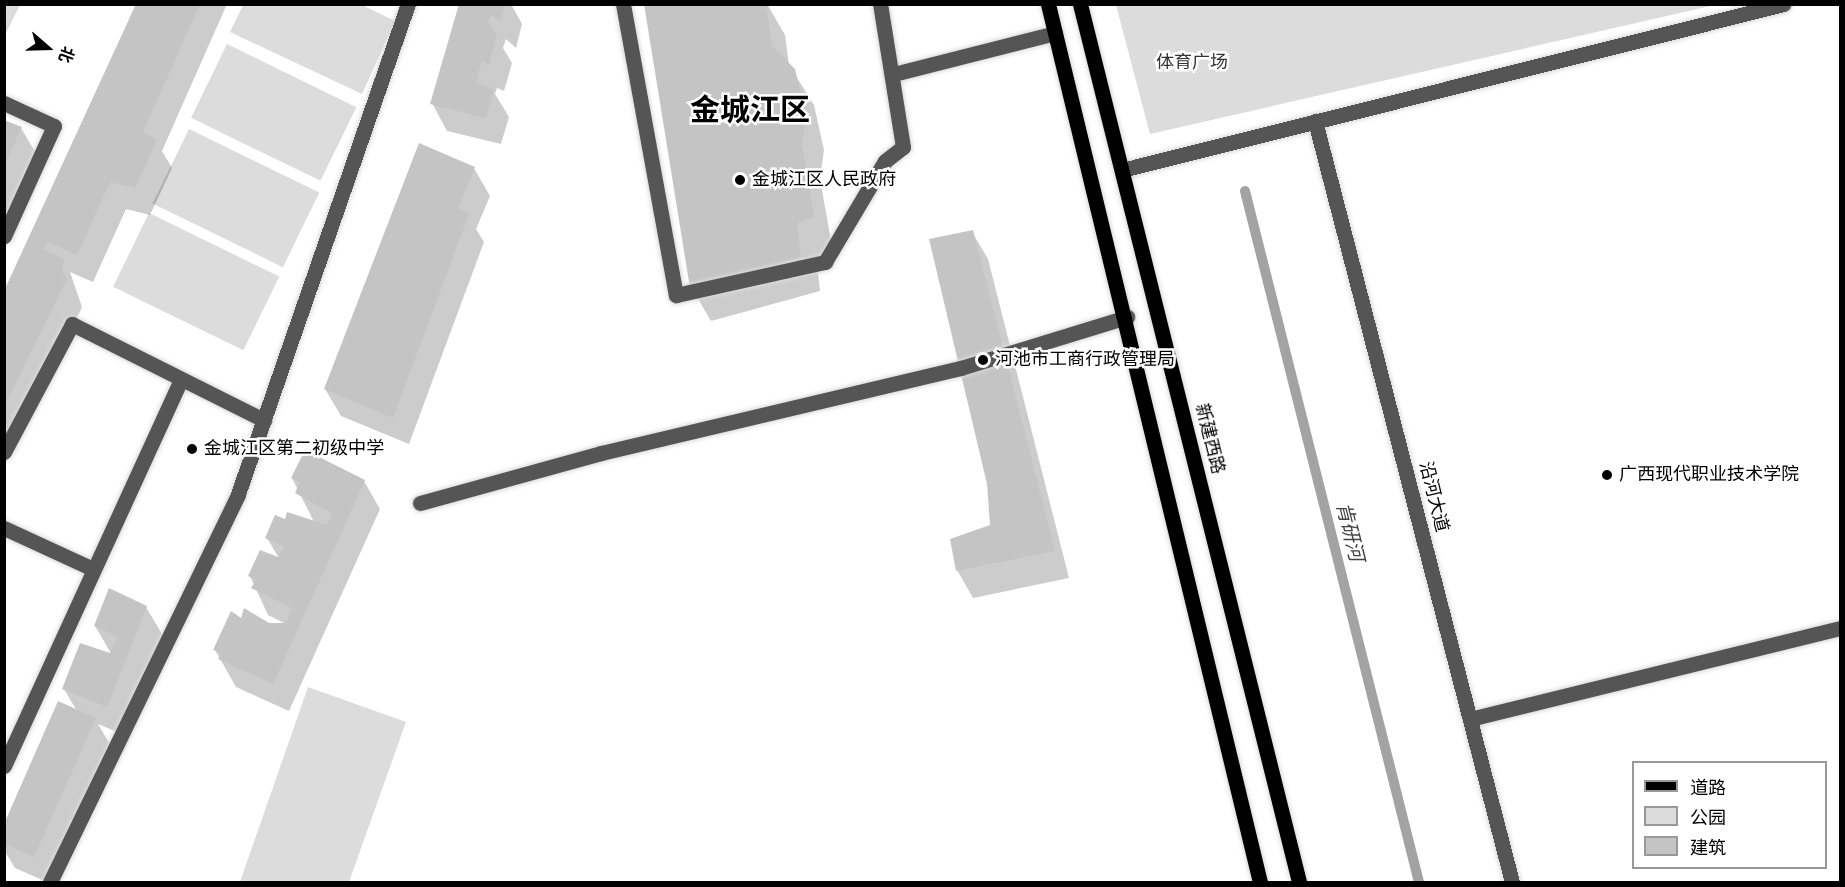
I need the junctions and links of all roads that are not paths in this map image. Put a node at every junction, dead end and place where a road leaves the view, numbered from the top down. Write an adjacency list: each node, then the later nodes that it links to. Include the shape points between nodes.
1 (408, 4): 15 (street)
2 (622, 4): 8 (street, via 676,295 825,262 885,161 903,147)
3 (880, 4): 8 (street)
4 (1048, 4): 7 (main road)
5 (1080, 4): 11 (main road, 新建西路)
6 (1784, 4): 10 (street)
7 (1055, 33): 8 (street); 13 (main road)
8 (894, 74)
9 (4, 104): 12 (street, via 54,126)
10 (1315, 121): 11 (street); 21 (street, 沿河大道)
11 (1122, 170): 25 (main road, 新建西路)
12 (4, 236)
13 (1126, 316): 17 (street, via 961,368 601,453); 24 (main road)
14 (181, 380): 15 (street); 16 (street, via 72,324); 19 (street)
15 (264, 420): 23 (street, via 238,494)
16 (4, 452)
17 (420, 503)
18 (4, 528): 19 (street)
19 (93, 569): 22 (street)
20 (1840, 628): 21 (street)
21 (1470, 719): 26 (street, 沿河大道)
22 (4, 766)
23 (50, 882)
24 (1260, 882)
25 (1299, 882)
26 (1512, 882)

